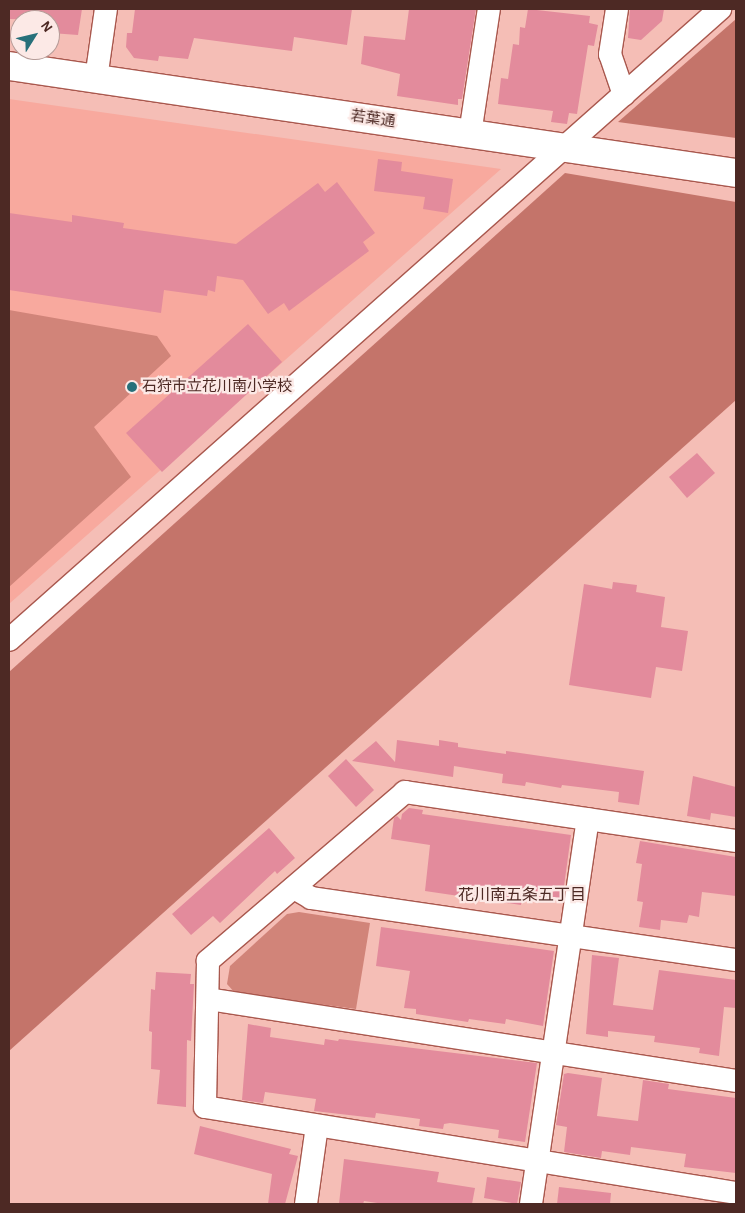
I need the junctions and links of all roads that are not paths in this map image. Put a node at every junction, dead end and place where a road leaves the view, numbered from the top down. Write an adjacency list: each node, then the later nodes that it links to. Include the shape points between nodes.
1 (106, 9): 6 (street)
2 (489, 9): 8 (street)
3 (617, 9): 7 (street, via 610,54)
4 (720, 9): 7 (street)
5 (9, 66): 6 (street, 若葉通)
6 (96, 79): 8 (street, 若葉通)
7 (624, 95): 9 (street)
8 (470, 134): 9 (street, 若葉通)
9 (565, 148): 10 (street, 若葉通); 11 (street)
10 (736, 173)
11 (9, 640)
12 (588, 819): 13 (street); 14 (street, via 405,792); 15 (street)
13 (736, 841)
14 (294, 888): 15 (street, via 311,898); 17 (street, via 208,961)
15 (572, 936): 16 (street); 18 (street)
16 (736, 960)
17 (208, 999): 18 (street); 20 (street, via 205,1107)
18 (554, 1053): 19 (street); 21 (street)
19 (736, 1081)
20 (317, 1126): 21 (street); 23 (street)
21 (535, 1162): 22 (street); 24 (street)
22 (736, 1193)
23 (306, 1204)
24 (531, 1204)

